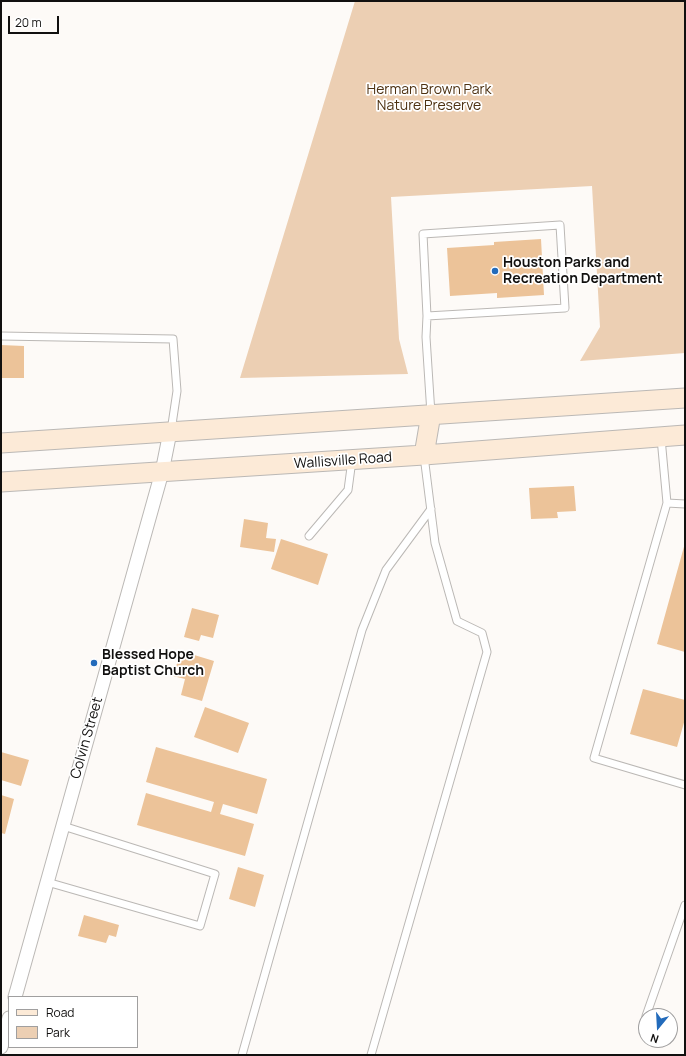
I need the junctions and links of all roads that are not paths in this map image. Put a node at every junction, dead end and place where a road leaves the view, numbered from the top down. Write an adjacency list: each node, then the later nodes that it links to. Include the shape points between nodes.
1 (427, 316): 1 (lane, via 423,234 560,225 564,308); 4 (lane)
2 (1, 336): 5 (lane, via 173,339 177,391)
3 (685, 398): 4 (main road)
4 (431, 414): 5 (main road); 9 (main road)
5 (170, 432): 8 (main road); 11 (street, Colvin Street)
6 (685, 436): 7 (main road, Wallisville Road)
7 (661, 437): 9 (main road, Wallisville Road); 13 (lane)
8 (1, 443)
9 (424, 455): 10 (main road, Wallisville Road); 15 (lane)
10 (352, 460): 11 (main road, Wallisville Road); 16 (lane, via 348,490)
11 (162, 472): 12 (main road, Wallisville Road); 18 (street, Colvin Street)
12 (1, 482)
13 (667, 503): 14 (lane); 17 (lane, via 594,758)
14 (685, 504)
15 (431, 509): 25 (lane, via 386,570 362,630); 26 (lane, via 435,543 457,621 482,633 487,652)
16 (309, 536)
17 (685, 785)
18 (63, 826): 19 (street, Colvin Street); 19 (lane, via 216,874 200,926)
19 (47, 882): 21 (street, Colvin Street)
20 (685, 905): 22 (lane)
21 (15, 996)
22 (649, 1008)
23 (8, 1022): 24 (street)
24 (1, 1047)
25 (242, 1055)
26 (371, 1055)

